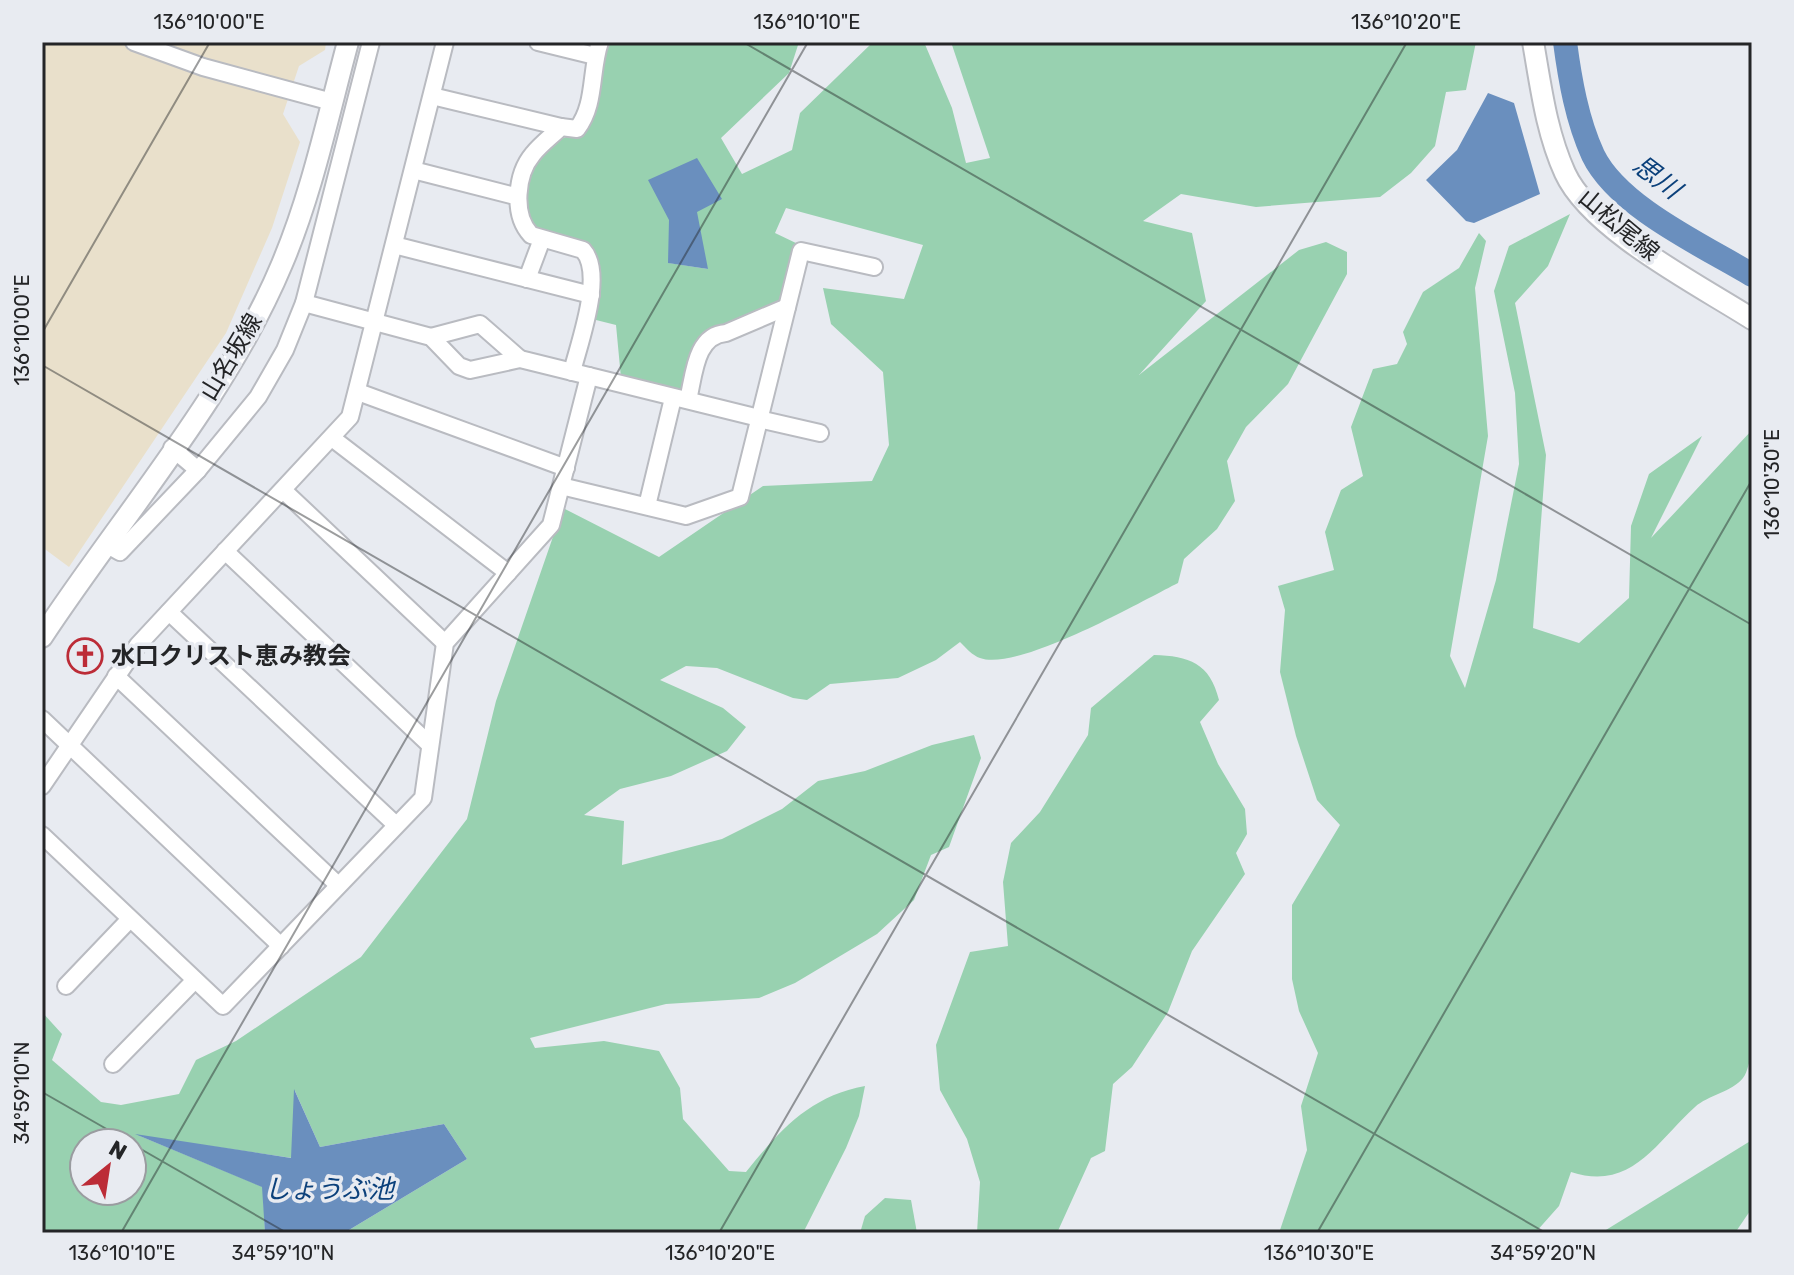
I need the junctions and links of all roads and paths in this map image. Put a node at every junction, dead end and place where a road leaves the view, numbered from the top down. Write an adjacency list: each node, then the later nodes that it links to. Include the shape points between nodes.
1 (134, 42): 9 (street)
2 (348, 42): 9 (main road, 山名坂線)
3 (371, 42): 18 (street)
4 (445, 42): 8 (street)
5 (538, 42): 7 (street)
6 (1533, 42): 20 (main road, 山松尾線, via 1548,131 1582,201 1632,243)
7 (598, 49): 10 (street, via 588,115 577,129)
8 (432, 96): 10 (street); 11 (street)
9 (332, 102): 31 (main road, 山名坂線, via 282,264 236,354)
10 (561, 127): 12 (street, via 530,156)
11 (413, 170): 12 (street); 14 (street)
12 (515, 196): 13 (street, via 525,228)
13 (542, 239): 16 (street); 17 (street, via 589,256)
14 (394, 245): 16 (street); 21 (street)
15 (874, 267): 19 (street, via 801,251)
16 (527, 279): 17 (street)
17 (591, 295): 24 (street)
18 (304, 303): 21 (street); 33 (street, via 258,397)
19 (787, 307): 27 (street, via 716,334 701,347); 28 (street)
20 (1752, 319)
21 (375, 322): 22 (street); 26 (street)
22 (431, 337): 23 (street, via 459,366 470,370); 23 (street, via 480,324)
23 (520, 359): 24 (street)
24 (572, 372): 25 (street)
25 (589, 376): 27 (street); 32 (street)
26 (358, 392): 30 (street, via 350,417); 32 (street)
27 (680, 399): 28 (street); 36 (street)
28 (759, 418): 29 (street); 36 (street, via 740,497 686,516)
29 (820, 433)
30 (332, 438): 35 (street); 39 (street)
31 (172, 448): 33 (street); 37 (main road, 山名坂線)
32 (566, 468): 34 (street)
33 (198, 470): 37 (street, via 120,552)
34 (561, 486): 36 (street); 39 (street, via 551,525)
35 (283, 490): 38 (street); 42 (street)
36 (647, 506)
37 (106, 544): 41 (main road, 山名坂線)
38 (225, 551): 40 (street); 46 (street)
39 (508, 573): 42 (street)
40 (169, 612): 43 (street); 48 (street)
41 (42, 637)
42 (445, 643): 46 (street)
43 (116, 676): 45 (street); 50 (street)
44 (42, 719): 45 (street)
45 (69, 744): 47 (street); 52 (street)
46 (430, 745): 48 (street, via 423,798)
47 (42, 786)
48 (396, 825): 50 (street)
49 (42, 835): 51 (street)
50 (338, 885): 52 (street)
51 (130, 919): 53 (street); 54 (street)
52 (281, 946): 53 (street, via 223,1006)
53 (195, 980): 55 (street)
54 (66, 986)
55 (113, 1064)

